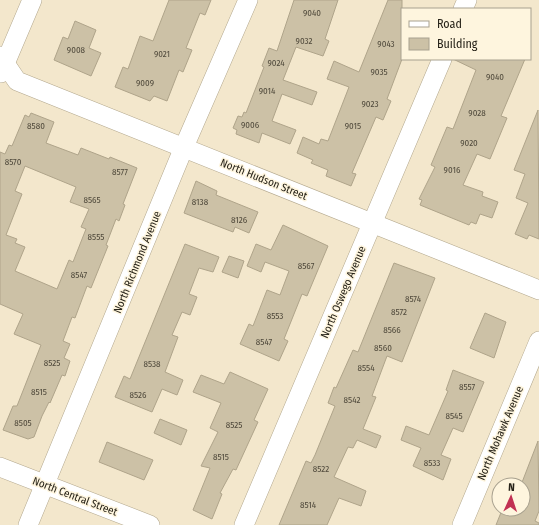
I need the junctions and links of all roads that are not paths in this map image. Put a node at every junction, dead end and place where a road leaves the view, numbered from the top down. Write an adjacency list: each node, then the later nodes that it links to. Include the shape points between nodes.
1 (32, 0): 4 (street)
2 (248, 0): 5 (street, North Richmond Avenue)
3 (442, 60): 6 (street, North Oswego Avenue)
4 (2, 66): 5 (street, North Hudson Street, via 16,81)
5 (184, 147): 6 (street, North Hudson Street); 10 (street, North Richmond Avenue)
6 (372, 223): 7 (street, North Hudson Street); 13 (street, North Oswego Avenue)
7 (539, 290)
8 (539, 341): 14 (street, North Mohawk Avenue)
9 (0, 467): 10 (street, North Central Street)
10 (45, 484): 11 (street, North Richmond Avenue); 12 (street, North Central Street)
11 (28, 525)
12 (150, 525)
13 (244, 525)
14 (462, 525)

